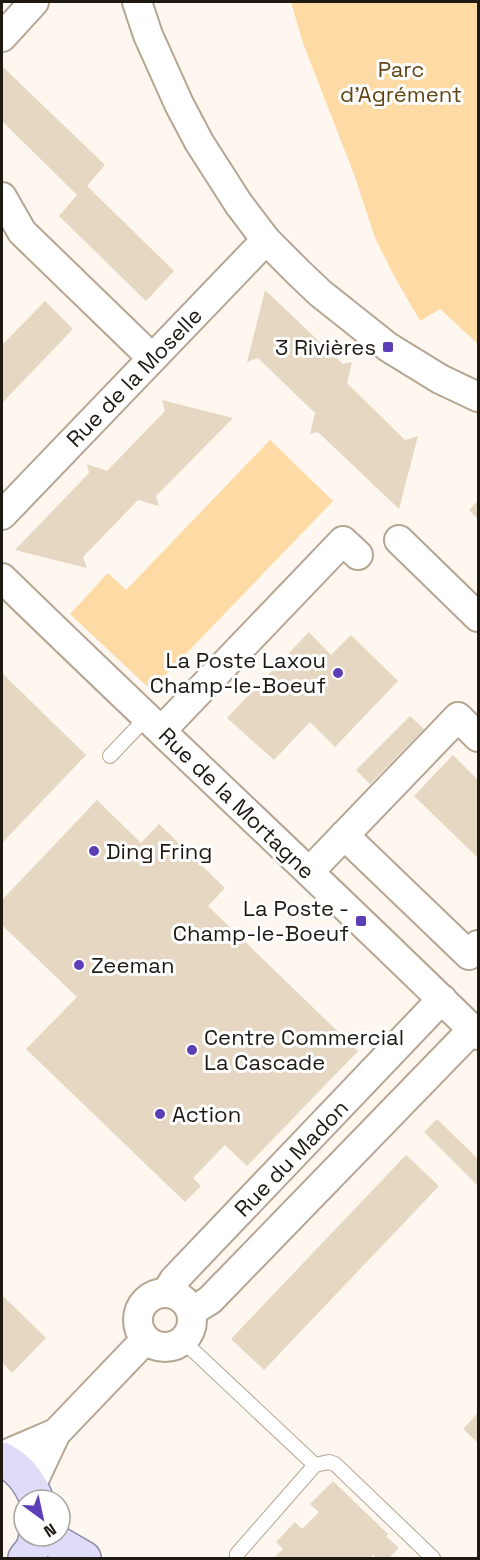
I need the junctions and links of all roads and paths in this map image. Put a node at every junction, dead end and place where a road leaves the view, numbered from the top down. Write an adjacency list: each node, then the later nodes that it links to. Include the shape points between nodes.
1 (34, 2): 3 (street)
2 (137, 2): 5 (street, via 148,35 199,142)
3 (3, 34)
4 (2, 197): 6 (street, via 22,232)
5 (266, 240): 6 (street, Rue de la Moselle); 7 (street, via 321,293 388,346 440,379)
6 (152, 358): 8 (street, Rue de la Moselle)
7 (478, 397)
8 (2, 515)
9 (399, 540): 12 (street)
10 (358, 555): 13 (street, via 343,541)
11 (2, 578): 13 (street, Rue de la Mortagne)
12 (478, 617)
13 (154, 724): 15 (lane); 17 (street, Rue de la Mortagne)
14 (478, 737): 16 (street, via 458,717)
15 (110, 756)
16 (344, 835): 17 (street); 18 (street, via 469,956)
17 (309, 872): 19 (street, Rue de la Mortagne)
18 (478, 945)
19 (442, 999): 20 (street, Rue de la Mortagne); 21 (street, Rue du Madon, via 174,1280)
20 (476, 1032): 22 (street, Rue du Madon, via 210,1300)
21 (166, 1293): 22 (street, via 182,1299); 23 (street, via 151,1297 141,1310 139,1325)
22 (191, 1312): 24 (street, via 190,1329)
23 (147, 1339): 24 (street, via 162,1346); 25 (street)
24 (182, 1340): 27 (lane)
25 (56, 1433): 26 (street); 29 (street)
26 (2, 1458): 28 (main road, via 23,1474)
27 (315, 1465): 32 (lane); 33 (lane, via 329,1461 335,1464)
28 (31, 1488)
29 (36, 1488)
30 (67, 1548): 31 (main road)
31 (84, 1558)
32 (237, 1558)
33 (433, 1558)

